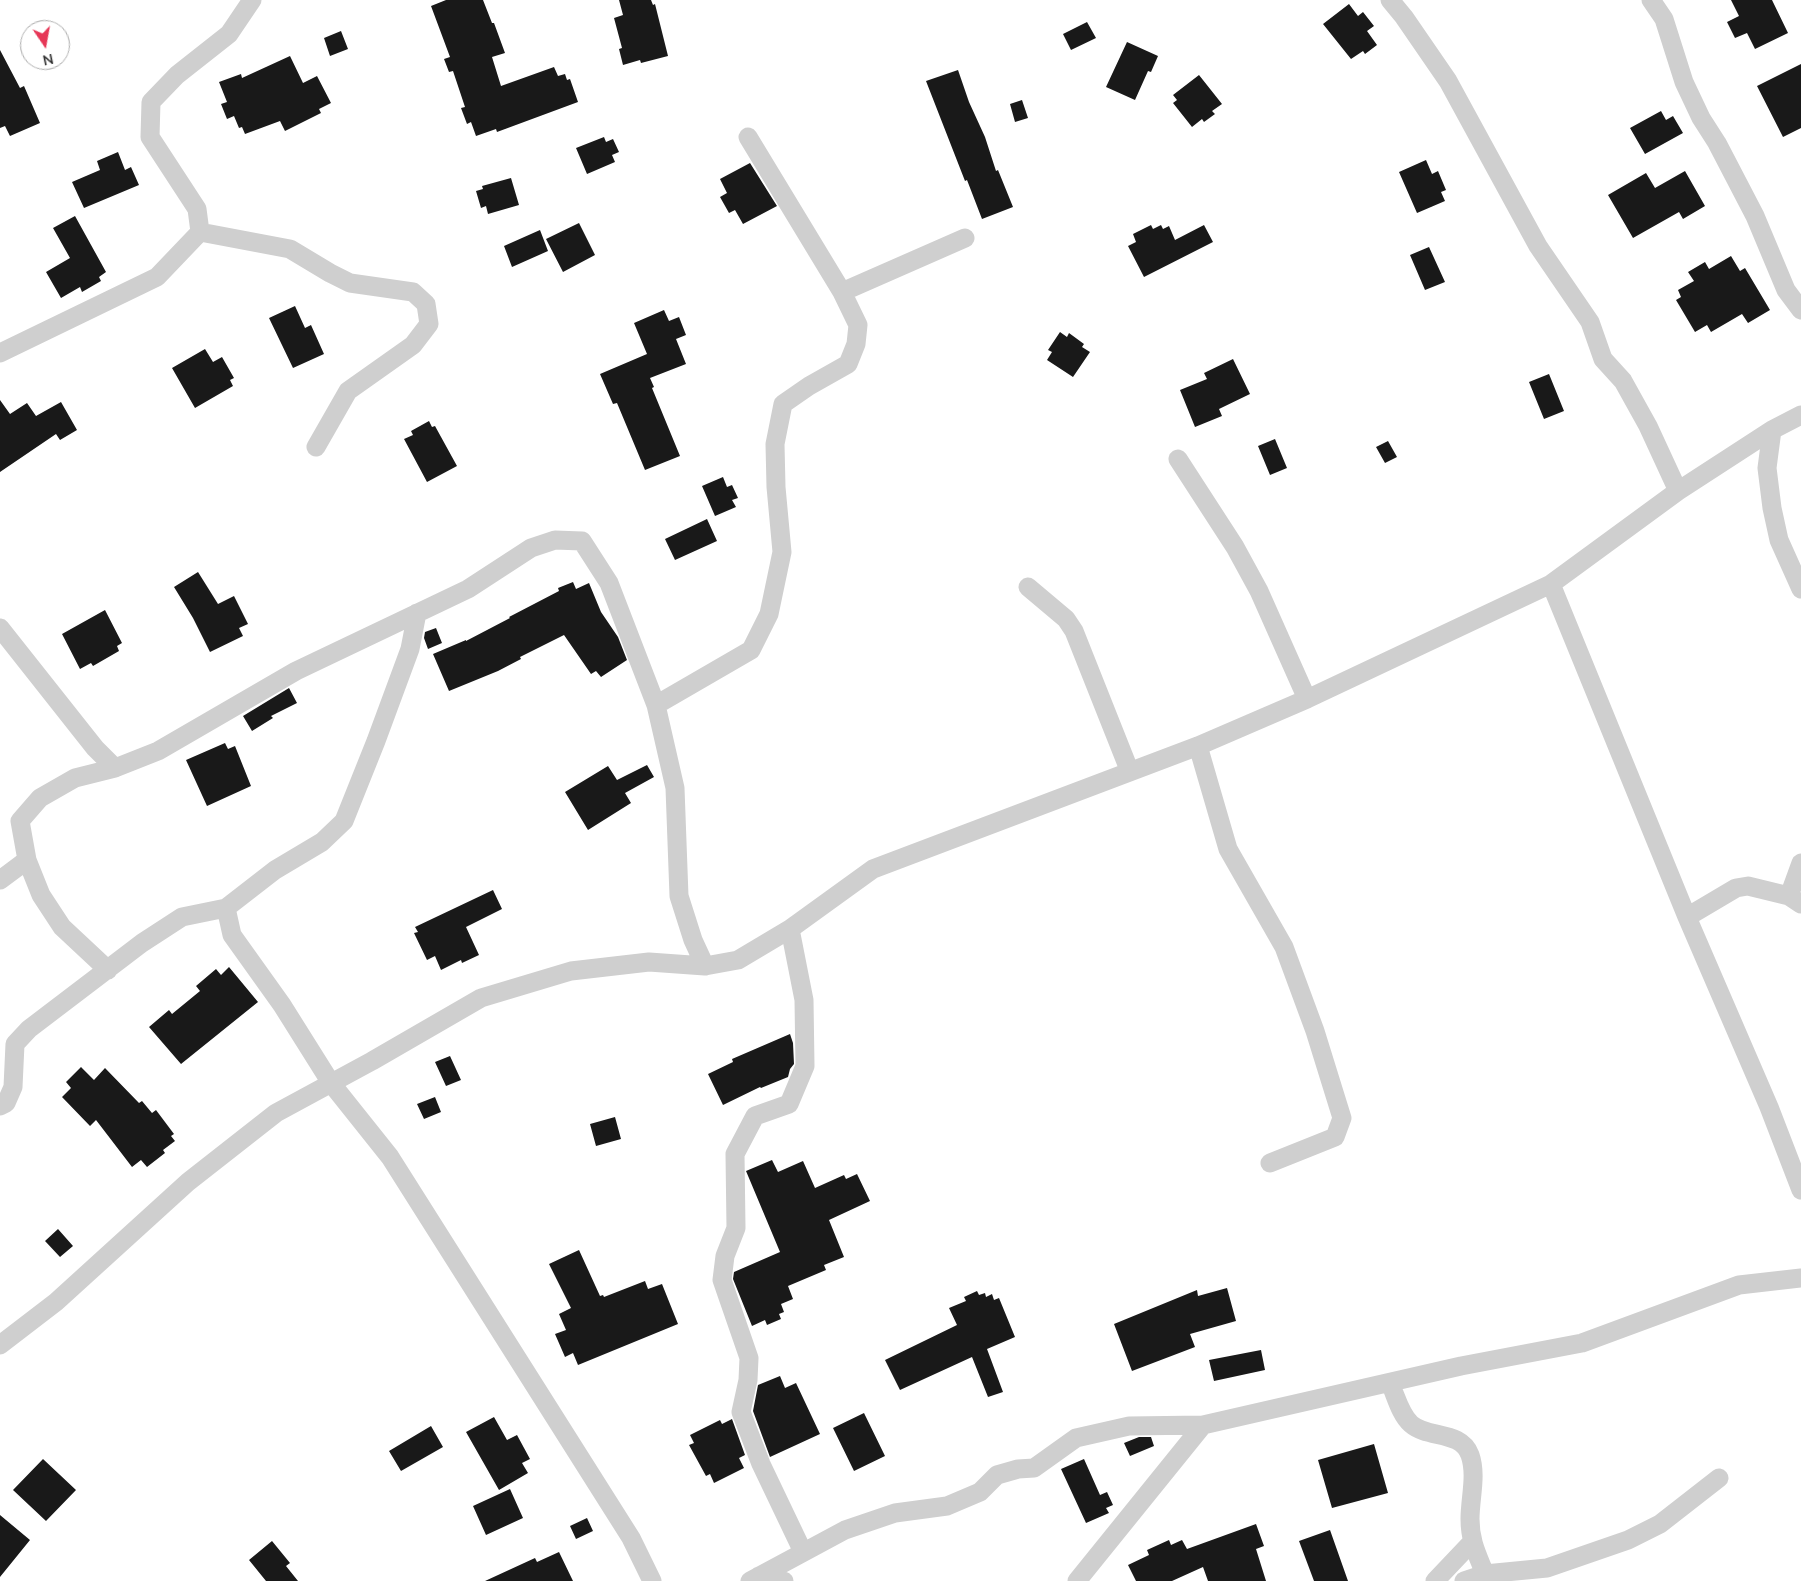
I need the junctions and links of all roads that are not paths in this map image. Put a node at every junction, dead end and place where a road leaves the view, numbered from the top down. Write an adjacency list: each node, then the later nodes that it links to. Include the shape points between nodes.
1 (252, 0): 5 (street, via 229,34 177,75 151,102 150,137 197,209)
2 (1390, 0): 14 (street, via 1448,81 1538,246 1590,322 1603,359 1623,381)
3 (1651, 0): 8 (street, via 1664,19 1687,89 1755,216 1786,290)
4 (748, 137): 7 (street)
5 (200, 232): 9 (street, via 157,277); 12 (street, via 290,249 350,283 413,292 426,304 429,324 424,331 413,345 348,390)
6 (965, 238): 7 (street)
7 (842, 292): 21 (street, via 858,325 856,344 848,364 783,404 775,444 782,552 769,614 751,650)
8 (1801, 310)
9 (0, 353)
10 (1801, 416): 11 (street)
11 (1772, 430): 14 (street); 17 (street, via 1767,468 1772,508 1779,540)
12 (316, 447)
13 (1178, 459): 20 (street, via 1235,547 1259,591)
14 (1678, 491): 15 (street)
15 (1552, 584): 20 (street); 30 (street)
16 (1028, 587): 24 (street, via 1066,619 1074,631)
17 (1801, 589)
18 (416, 613): 21 (street, via 468,589 531,548 555,540 582,540 610,583); 23 (street, via 296,670 158,750); 29 (street, via 410,649 344,821 322,842 275,870)
19 (0, 628): 23 (street, via 95,748)
20 (1307, 699): 22 (street)
21 (656, 704): 32 (street, via 675,788 679,896)
22 (1198, 746): 24 (street); 36 (street, via 1228,849 1284,947 1342,1118 1335,1137)
23 (115, 768): 25 (street, via 75,778 40,798 20,821)
24 (1130, 772): 31 (street, via 873,868)
25 (27, 860): 27 (street); 33 (street, via 41,896 62,927)
26 (1801, 863): 28 (street)
27 (0, 880)
28 (1795, 900): 30 (street, via 1748,886 1736,888)
29 (226, 908): 33 (street, via 182,917); 34 (street, via 232,935)
30 (1688, 917): 37 (street)
31 (790, 929): 32 (street, via 738,960); 44 (street, via 804,1000 805,1066 789,1104 756,1116 735,1154 736,1228 725,1256 722,1280 750,1358 741,1412 761,1464)
32 (705, 966): 34 (street, via 650,962 571,971 481,998)
33 (108, 970): 35 (street, via 29,1029 15,1044 13,1088 6,1103)
34 (332, 1083): 39 (street, via 276,1113 188,1182 56,1302); 48 (street, via 390,1157 631,1538)
35 (0, 1106)
36 (1270, 1163)
37 (1801, 1190)
38 (1801, 1278): 40 (street, via 1739,1286 1582,1343)
39 (0, 1345)
40 (1390, 1383): 41 (street); 43 (street, via 1404,1416 1412,1425 1464,1444 1470,1454 1473,1471)
41 (1203, 1424): 44 (street, via 1129,1426 1076,1438 1034,1468 997,1475 980,1492 947,1506 896,1513 845,1530); 50 (street)
42 (1719, 1478): 46 (street, via 1660,1524)
43 (1472, 1542): 45 (street); 51 (street)
44 (803, 1552): 47 (street)
45 (1485, 1574): 46 (street); 52 (street)
46 (1552, 1574)
47 (755, 1579): 49 (street)
48 (652, 1581)
49 (784, 1581)
50 (1076, 1581)
51 (1434, 1581)
52 (1464, 1581)

